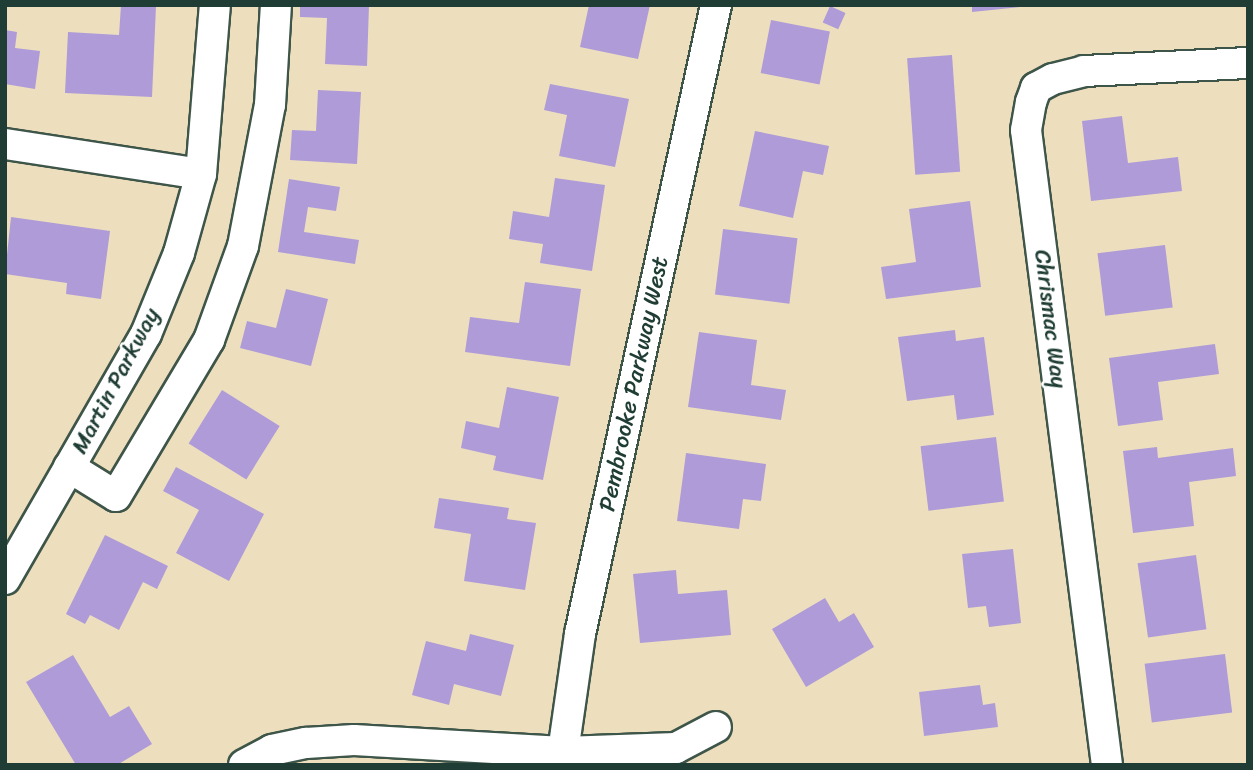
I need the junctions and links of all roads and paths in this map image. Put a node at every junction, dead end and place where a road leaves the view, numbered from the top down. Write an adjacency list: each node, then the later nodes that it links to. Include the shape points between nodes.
1 (215, 5): 6 (street, Martin Parkway)
2 (276, 5): 7 (street, via 270,105 243,246 209,340 116,496)
3 (716, 5): 10 (street, Pembrooke Parkway West, via 580,634)
4 (1248, 63): 12 (street, Chrismac Way, via 1084,71 1036,88 1031,102 1026,130)
5 (5, 144): 6 (street)
6 (201, 174): 7 (street, Martin Parkway, via 179,253 146,334)
7 (69, 467): 8 (street, Martin Parkway)
8 (5, 579)
9 (716, 727): 10 (street, via 676,748)
10 (564, 758): 11 (street, via 354,740 272,750)
11 (244, 765)
12 (1107, 765)

